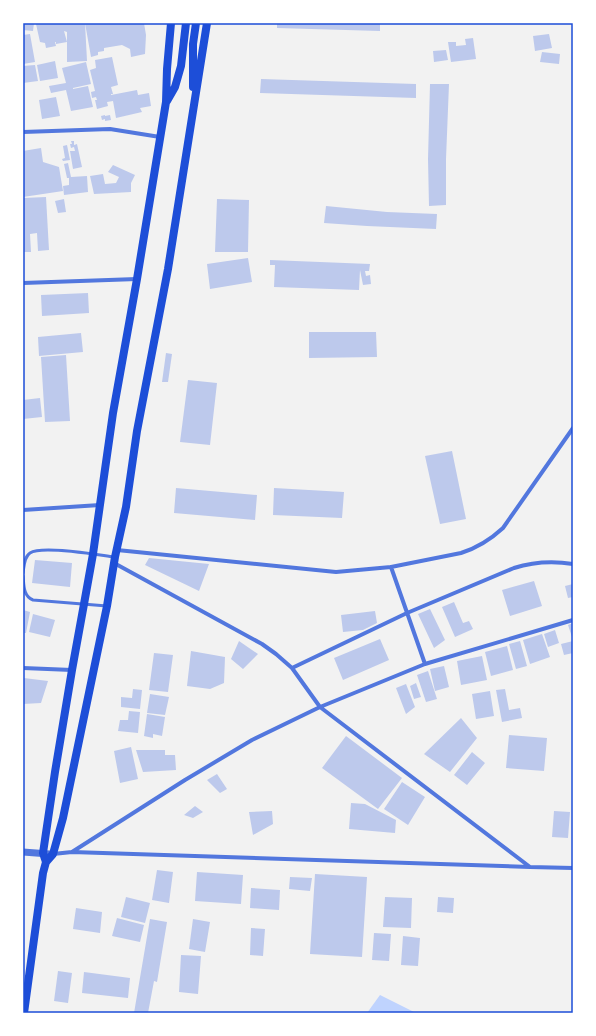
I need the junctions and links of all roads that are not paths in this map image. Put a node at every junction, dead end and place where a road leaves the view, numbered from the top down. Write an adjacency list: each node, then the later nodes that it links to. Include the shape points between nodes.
1 (171, 23): 5 (main road)
2 (186, 23): 5 (main road, via 181,66 175,86)
3 (196, 23): 6 (main road, via 193,44)
4 (207, 23): 6 (main road)
5 (166, 102): 8 (main road)
6 (194, 104): 15 (main road)
7 (23, 132): 8 (street, via 110,129)
8 (160, 137): 9 (main road)
9 (137, 279): 10 (street); 12 (main road, via 113,413)
10 (23, 283)
11 (573, 428): 17 (street, via 503,528 494,536 471,550)
12 (100, 505): 13 (street); 14 (main road)
13 (23, 510)
14 (92, 554): 15 (lane); 18 (lane, via 48,550 30,553 26,558); 19 (main road)
15 (116, 557): 17 (street, via 336,572); 20 (main road); 25 (street, via 262,644)
16 (573, 564): 21 (street, via 558,562 524,565)
17 (391, 567): 21 (street)
18 (23, 574): 19 (lane, via 27,596 33,600)
19 (84, 604): 20 (lane); 26 (main road)
20 (107, 606): 31 (main road, via 63,818)
21 (407, 613): 23 (street); 25 (street)
22 (573, 620): 23 (street)
23 (425, 664): 27 (street)
24 (23, 668): 26 (street)
25 (292, 668): 27 (street)
26 (72, 670): 30 (main road)
27 (320, 707): 29 (street, via 252,740); 33 (street)
28 (23, 852): 30 (street)
29 (72, 852): 31 (street); 33 (street)
30 (43, 853): 31 (street); 32 (main road)
31 (53, 854): 32 (main road)
32 (46, 862): 35 (main road)
33 (530, 867): 34 (street)
34 (573, 868)
35 (24, 1013)

